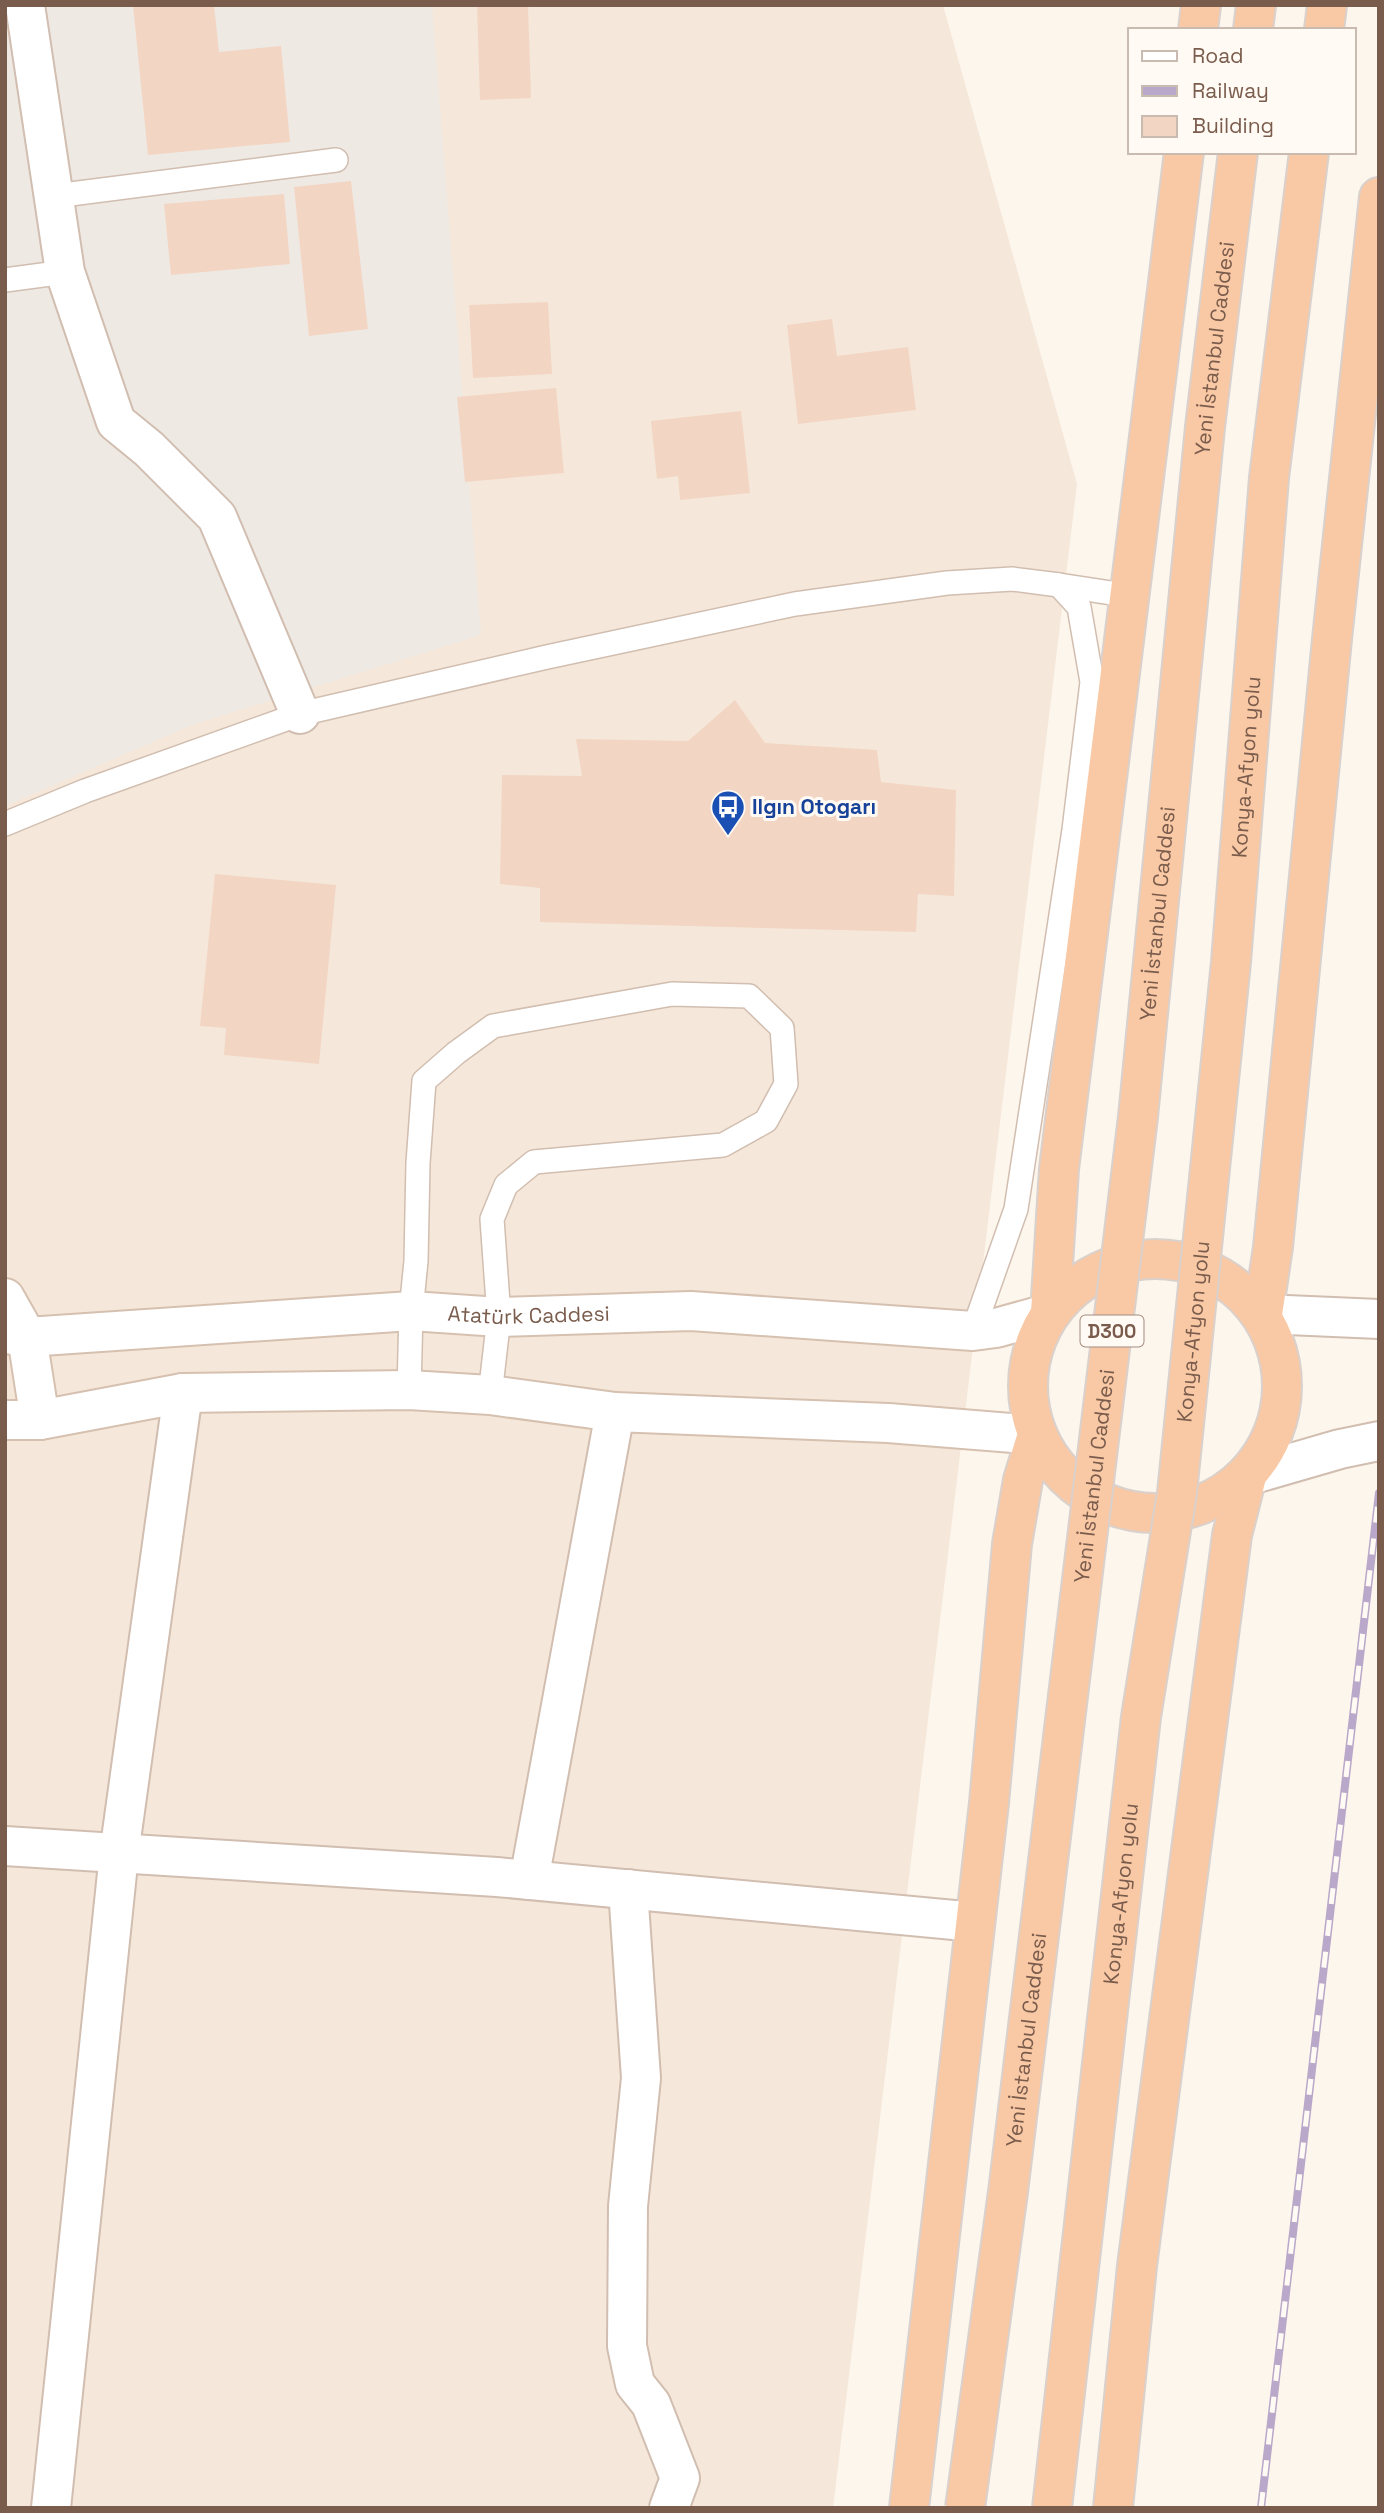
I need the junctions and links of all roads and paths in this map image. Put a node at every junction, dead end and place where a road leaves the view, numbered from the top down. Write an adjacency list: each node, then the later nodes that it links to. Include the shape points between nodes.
1 (25, 5): 12 (street)
2 (1201, 5): 5 (highway)
3 (1256, 5): 6 (highway)
4 (1327, 5): 7 (highway)
5 (1198, 28)
6 (1253, 28)
7 (1324, 28)
8 (1184, 154): 17 (highway)
9 (1238, 154): 44 (highway, Yeni İstanbul Caddesi / D300, bridge, via 1205,427 1138,1117 1008,2192)
10 (1309, 154): 45 (highway, Konya-Afyon yolu, bridge, via 1269,478 1231,962 1179,1479 1141,1717)
11 (336, 160): 12 (lane)
12 (55, 196): 14 (street)
13 (1379, 197): 23 (highway)
14 (65, 272): 15 (lane); 18 (street, via 116,422 217,517)
15 (5, 280)
16 (1059, 584): 17 (lane); 18 (lane, via 1012,579 947,583 795,604); 26 (lane, via 1079,607 1092,682 1016,1209)
17 (1131, 596): 22 (highway, via 1059,1169)
18 (300, 714): 19 (lane)
19 (5, 824)
20 (5, 1298): 27 (street)
21 (411, 1311): 24 (street, Atatürk Caddesi); 24 (lane, via 424,1081 493,1026 672,994 750,996 782,1028 786,1084 766,1121 723,1145 534,1162 506,1185 492,1219); 27 (street, Atatürk Caddesi); 28 (lane)
22 (1049, 1313): 23 (highway, via 1085,1278 1131,1259 1181,1259 1227,1279); 26 (street, Atatürk Caddesi); 33 (highway, via 1031,1352 1028,1394)
23 (1263, 1314): 25 (street); 35 (highway, via 1280,1354 1283,1398 1272,1440)
24 (499, 1317): 26 (street, Atatürk Caddesi, via 691,1311); 30 (lane)
25 (1379, 1319)
26 (973, 1331)
27 (16, 1336): 32 (street)
28 (409, 1390): 29 (street); 30 (street)
29 (183, 1393): 32 (street); 37 (street)
30 (490, 1395): 31 (street)
31 (615, 1412): 33 (street, via 888,1423); 38 (street)
32 (23, 1420)
33 (1037, 1435): 35 (highway, via 1065,1477 1107,1505 1156,1515 1206,1504); 40 (highway, via 1023,1480 1012,1544)
34 (1379, 1441): 35 (street)
35 (1247, 1476): 46 (highway, via 1232,1535 1137,2266)
36 (5, 1846): 37 (street)
37 (119, 1853): 38 (street); 41 (street)
38 (529, 1880): 39 (street)
39 (628, 1889): 40 (street); 42 (street, via 641,2078 628,2206 627,2346 635,2384 651,2404 680,2478)
40 (975, 1922): 43 (highway)
41 (51, 2508)
42 (669, 2508)
43 (909, 2508)
44 (965, 2508)
45 (1052, 2508)
46 (1113, 2508)

